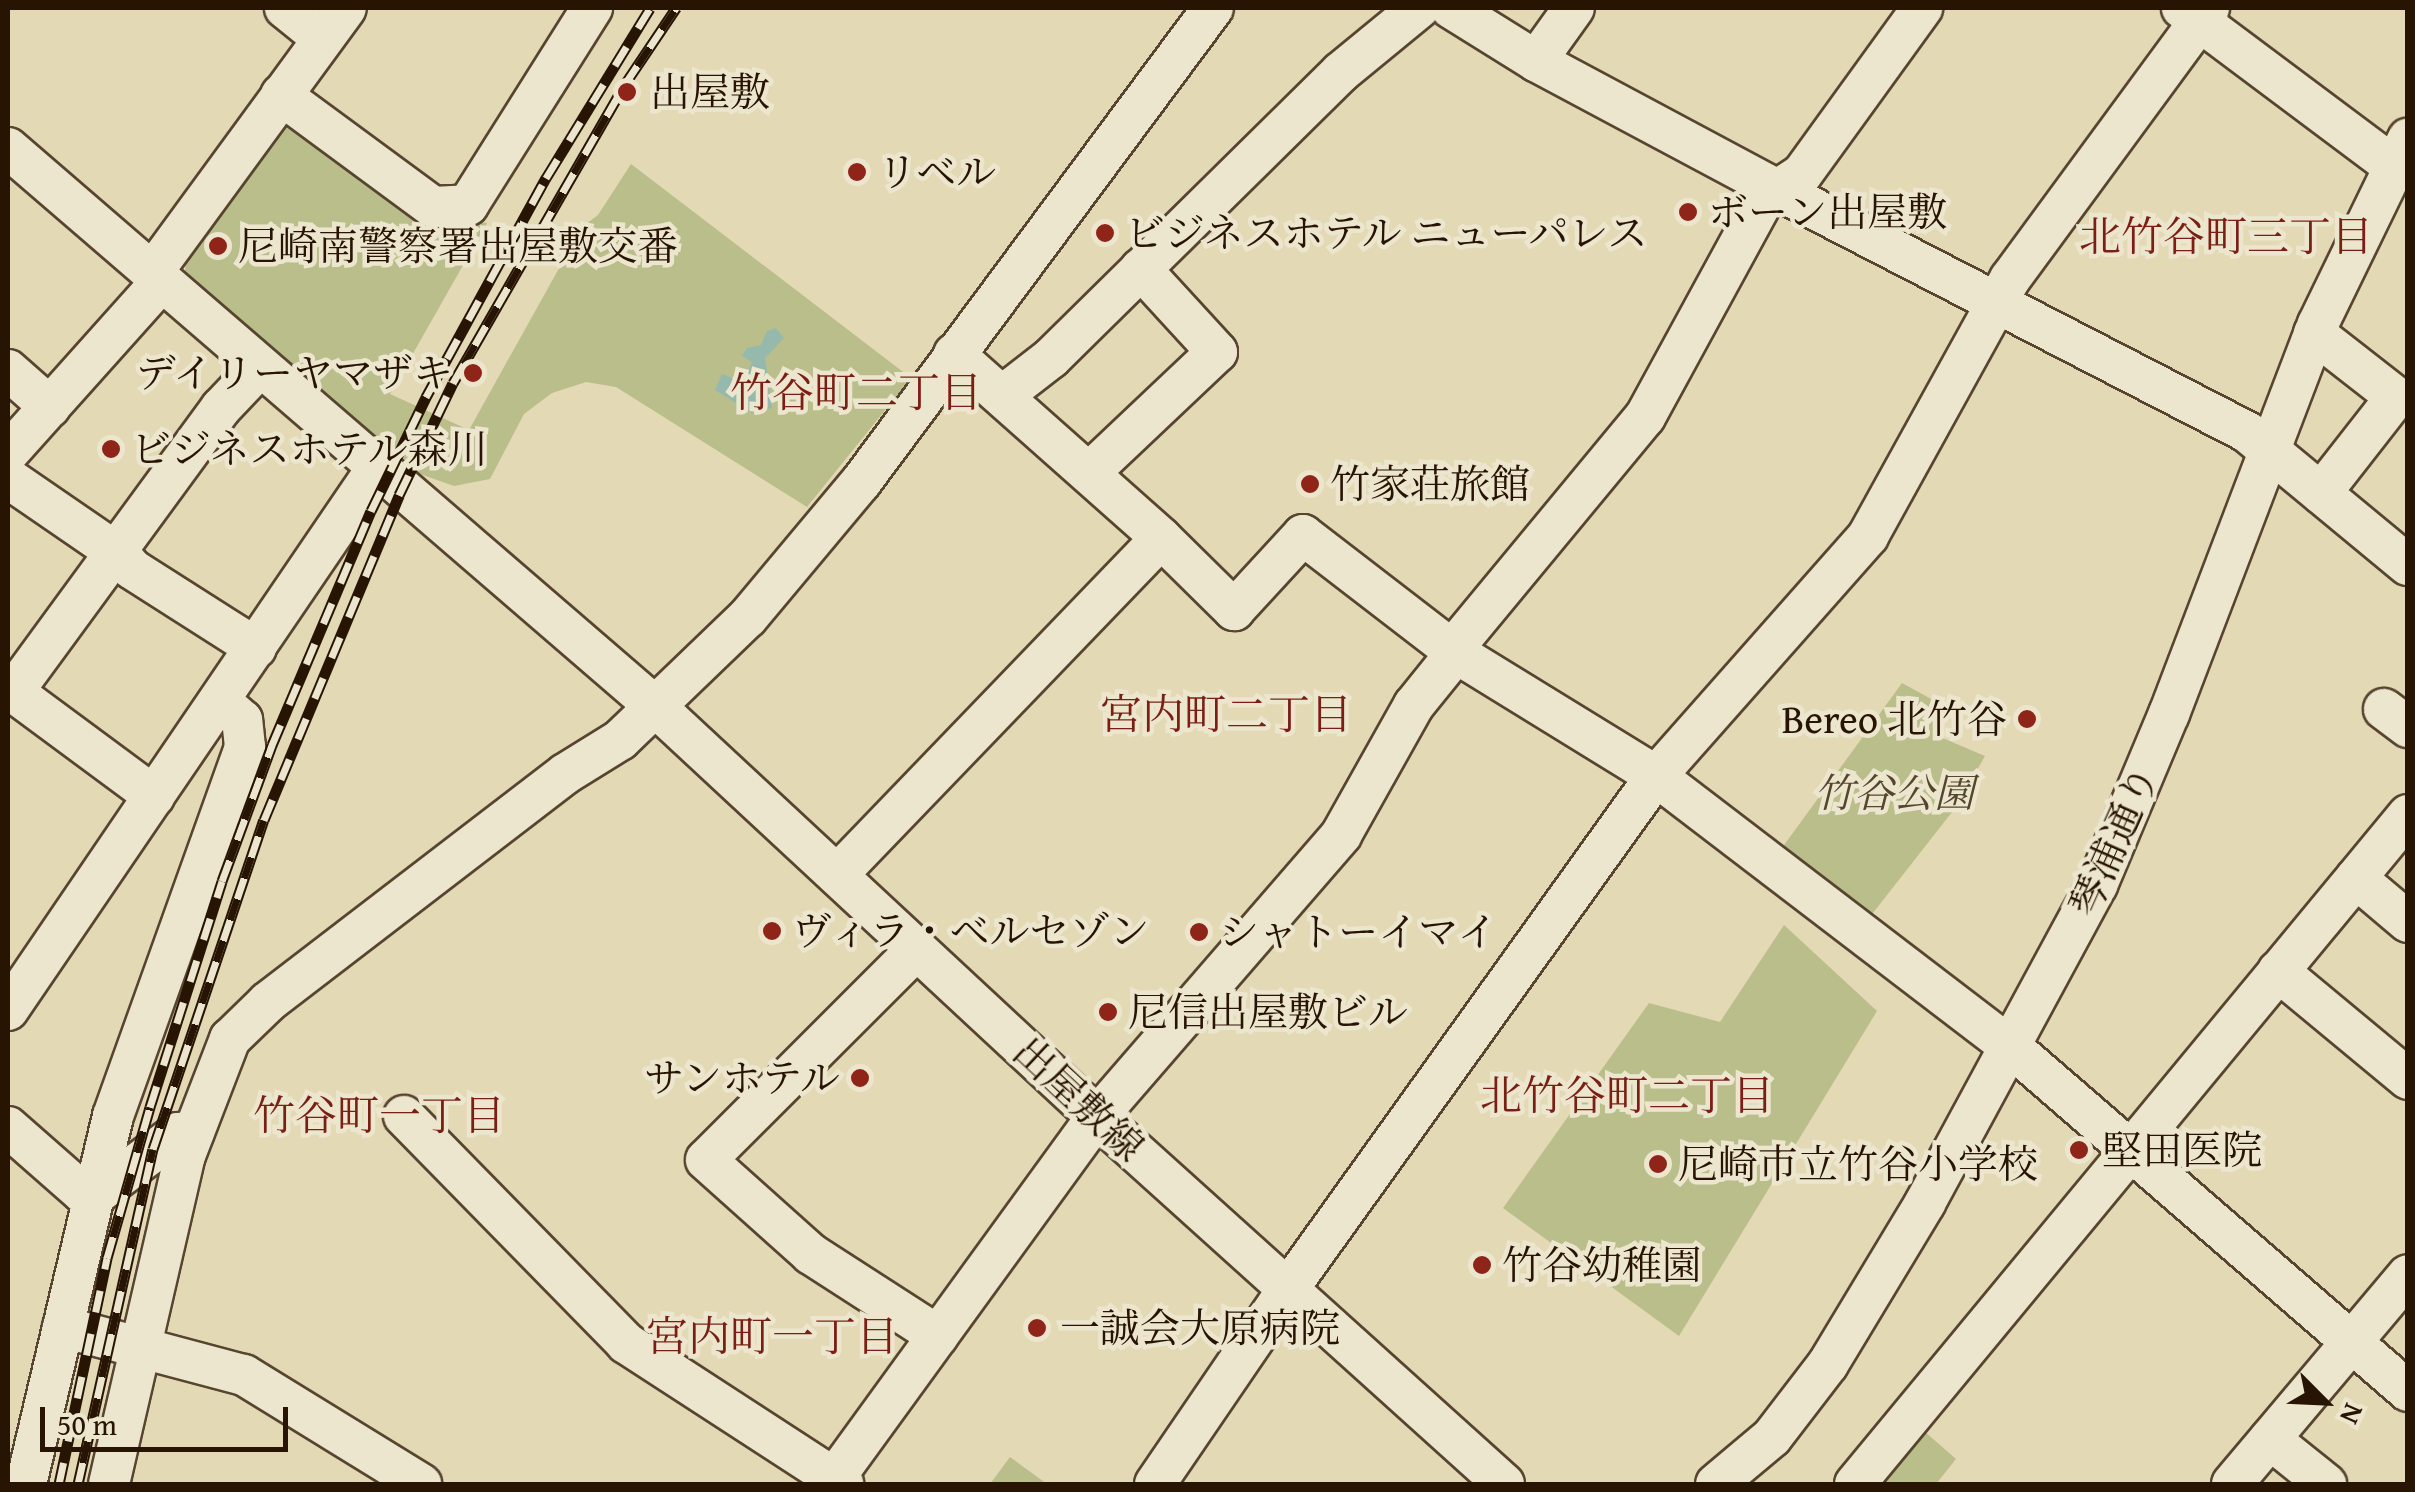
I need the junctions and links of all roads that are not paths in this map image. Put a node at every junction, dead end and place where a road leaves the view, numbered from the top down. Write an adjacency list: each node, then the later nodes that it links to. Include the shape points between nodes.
1 (285, 8): 9 (street)
2 (592, 8): 11 (street, via 468,205 433,207)
3 (1213, 8): 19 (street)
4 (1419, 8): 15 (street, via 1341,72)
5 (1451, 8): 10 (street)
6 (1574, 8): 10 (street)
7 (1922, 8): 14 (street, via 1802,174)
8 (2197, 12): 13 (street); 17 (street)
9 (334, 23): 11 (street)
10 (1536, 61): 14 (street)
11 (281, 95): 16 (street)
12 (8, 148): 16 (street, 出屋敷線)
13 (2390, 152): 18 (street, 琴浦通り); 24 (street)
14 (1778, 190): 17 (street); 34 (street, via 1764,199 1645,417)
15 (1142, 269): 22 (street); 27 (street, via 1218,352)
16 (157, 277): 20 (street, 出屋敷線); 23 (street)
17 (1996, 301): 24 (street); 38 (street, via 1868,536)
18 (2314, 332): 24 (street, 琴浦通り); 29 (street, via 2396,397)
19 (954, 354): 22 (street); 37 (street, via 801,556)
20 (260, 368): 26 (street, 出屋敷線); 31 (street)
21 (8, 370): 23 (street)
22 (1002, 396): 27 (street)
23 (50, 406): 25 (street)
24 (2257, 440): 29 (street); 47 (street, 琴浦通り, via 2132,804 2097,885)
25 (8, 453)
26 (377, 468): 33 (street); 37 (street, 出屋敷線)
27 (1089, 474): 30 (street)
28 (8, 478): 31 (street)
29 (2322, 493): 32 (street)
30 (1161, 538): 34 (street, via 1234,610 1303,535); 41 (street)
31 (115, 551): 33 (street, via 132,569); 35 (street)
32 (2408, 565)
33 (256, 648): 36 (street)
34 (1454, 651): 38 (street); 50 (street, via 1414,705 1341,834)
35 (10, 690): 39 (street)
36 (220, 701): 39 (street); 54 (street, via 242,720 244,747 113,1116)
37 (658, 708): 41 (street, 出屋敷線); 52 (street, via 268,1002 222,1054)
38 (1656, 776): 47 (street); 56 (street)
39 (154, 796): 46 (street)
40 (2408, 815): 42 (street)
41 (838, 876): 44 (street, 出屋敷線)
42 (2356, 878): 43 (street); 45 (street)
43 (2408, 922)
44 (917, 949): 50 (street, 出屋敷線); 58 (street, via 706,1160 811,1254)
45 (2278, 971): 48 (street); 53 (street)
46 (8, 1010)
47 (2002, 1040): 53 (street); 69 (street, 琴浦通り, via 1828,1364 1772,1437)
48 (2408, 1079)
49 (404, 1116): 63 (street, via 626,1343)
50 (1097, 1117): 56 (street, 出屋敷線); 58 (street)
51 (8, 1126): 54 (street)
52 (194, 1132): 54 (street, via 178,1134); 60 (street)
53 (2132, 1147): 59 (street); 70 (street)
54 (94, 1196): 57 (street)
55 (2408, 1275): 59 (street)
56 (1288, 1288): 67 (street); 68 (street, 出屋敷線)
57 (63, 1327): 60 (street); 64 (street)
58 (938, 1336): 63 (street)
59 (2351, 1342): 61 (street); 62 (street)
60 (141, 1345): 65 (street); 66 (street, via 244,1376)
61 (2408, 1391)
62 (2270, 1439): 71 (street); 72 (street)
63 (836, 1482)
64 (26, 1484)
65 (109, 1484)
66 (420, 1484)
67 (1155, 1484)
68 (1504, 1484)
69 (1716, 1484)
70 (1855, 1484)
71 (2232, 1484)
72 (2326, 1484)

